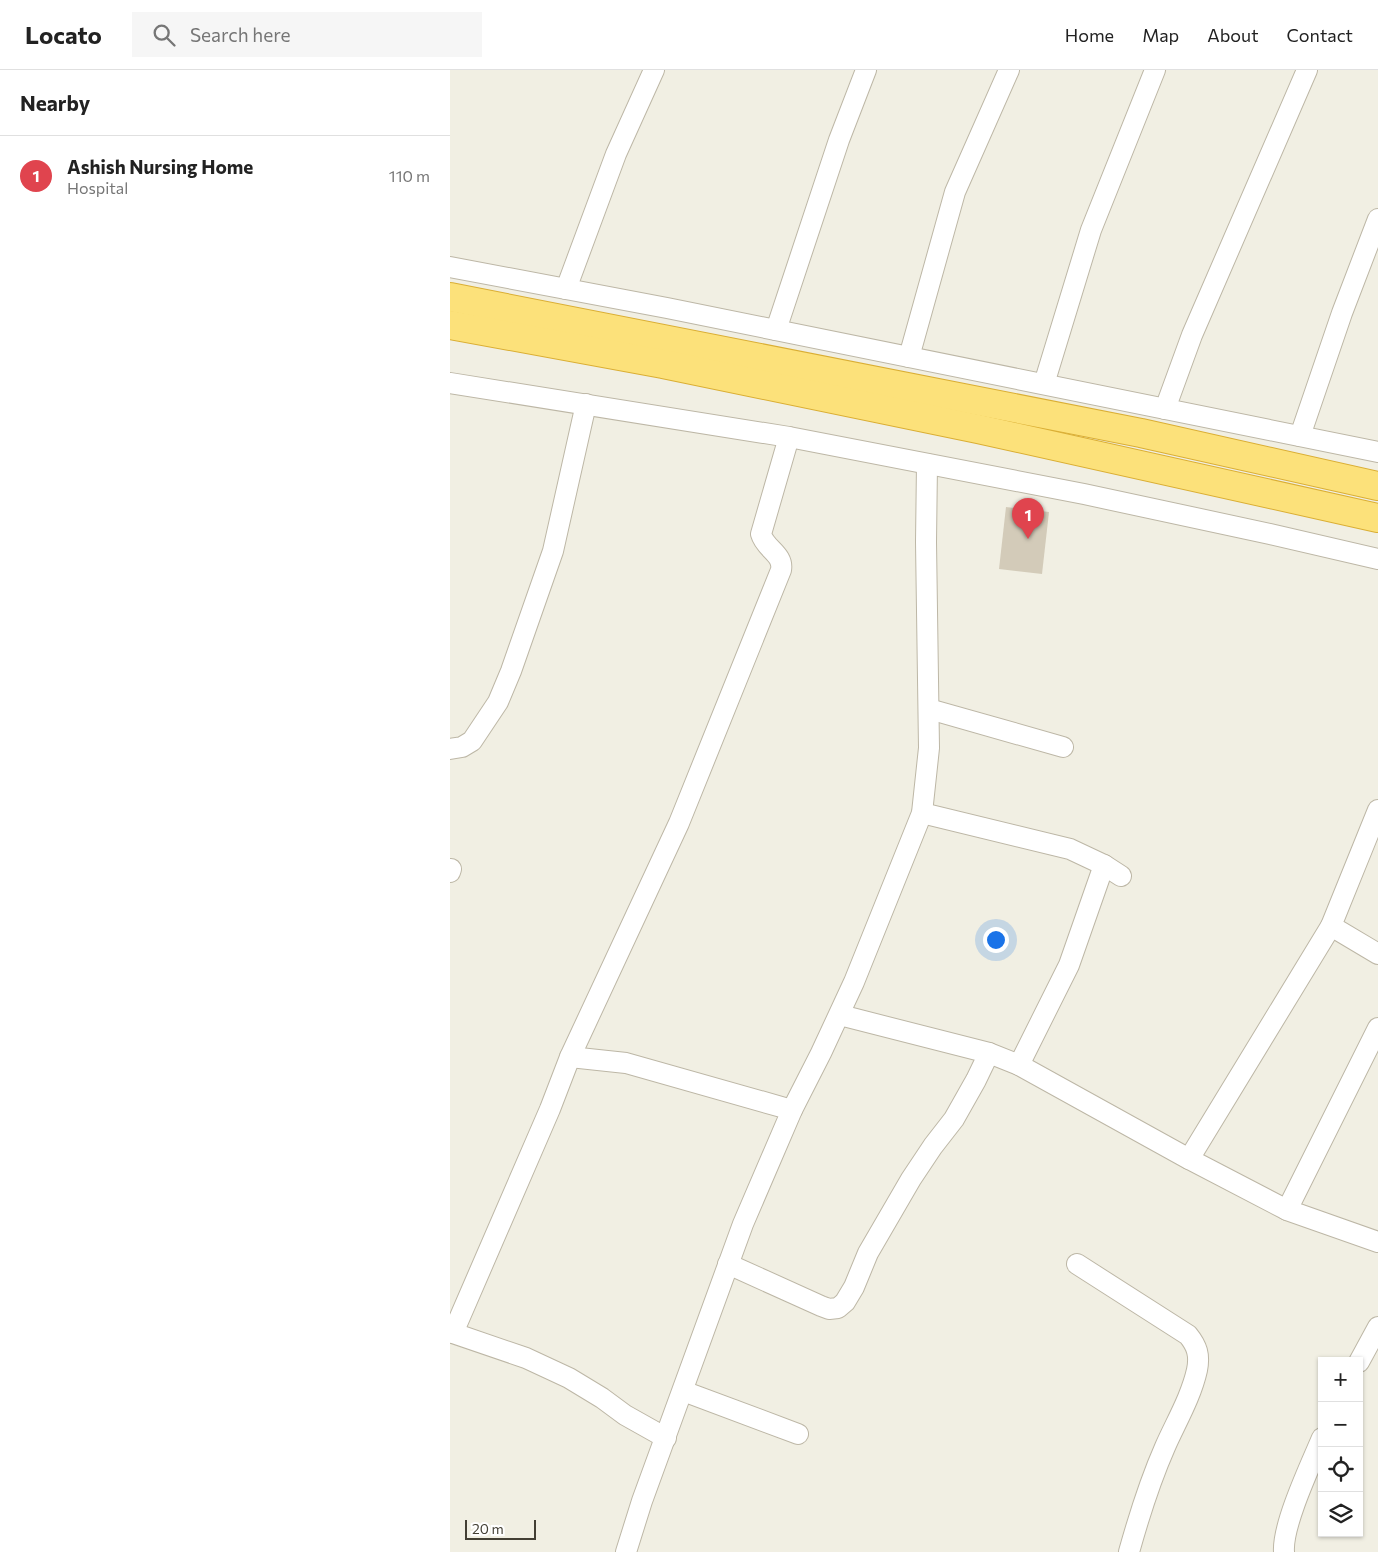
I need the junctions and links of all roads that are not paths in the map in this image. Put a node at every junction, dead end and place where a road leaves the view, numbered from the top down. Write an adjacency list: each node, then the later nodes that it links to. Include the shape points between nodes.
1 (654, 70): 8 (street, via 616,154)
2 (866, 70): 11 (street, via 839,140)
3 (1009, 70): 12 (street, via 955,192)
4 (1156, 70): 14 (street, via 1091,230)
5 (1307, 70): 16 (street, via 1192,335)
6 (1378, 219): 17 (street)
7 (450, 267): 8 (street)
8 (566, 289): 11 (street)
9 (450, 297): 21 (highway, via 1141,433)
10 (450, 325): 22 (highway, via 663,364 978,429)
11 (776, 330): 12 (street)
12 (909, 357): 14 (street)
13 (450, 383): 15 (street)
14 (1044, 384): 16 (street)
15 (586, 404): 18 (street); 26 (street, via 553,550 511,671 498,702 472,742)
16 (1165, 409): 17 (street)
17 (1300, 436): 19 (street)
18 (789, 437): 20 (street); 36 (street, via 761,534 780,558 782,570 679,823)
19 (1378, 452)
20 (928, 464): 23 (street, via 1084,494); 24 (street)
21 (1378, 486)
22 (1378, 518)
23 (1378, 559)
24 (929, 710): 25 (street); 28 (street, via 929,748)
25 (1063, 747)
26 (450, 749)
27 (1378, 810): 31 (street)
28 (922, 813): 29 (street, via 1070,849); 33 (street)
29 (1104, 865): 30 (street); 37 (street, via 1069,965)
30 (1121, 876)
31 (1331, 926): 32 (street); 39 (street)
32 (1378, 954)
33 (840, 1015): 35 (street); 38 (street)
34 (1378, 1028): 40 (street)
35 (990, 1053): 37 (street); 42 (street, via 954,1119 910,1179 868,1253 854,1287 838,1308 821,1306)
36 (570, 1057): 38 (street, via 626,1063); 45 (street)
37 (1019, 1065): 39 (street)
38 (792, 1110): 42 (street)
39 (1189, 1159): 40 (street)
40 (1287, 1210): 41 (street)
41 (1378, 1242)
42 (728, 1264): 47 (street)
43 (1077, 1264): 52 (street, via 1188,1335 1198,1350 1197,1370 1150,1485)
44 (1378, 1328): 46 (street)
45 (452, 1332): 49 (street, via 526,1358 570,1378 625,1416)
46 (1362, 1357)
47 (683, 1390): 48 (street); 49 (street)
48 (798, 1434)
49 (666, 1438): 51 (street)
50 (1318, 1447): 53 (street, via 1290,1520)
51 (626, 1552)
52 (1129, 1552)
53 (1284, 1552)

